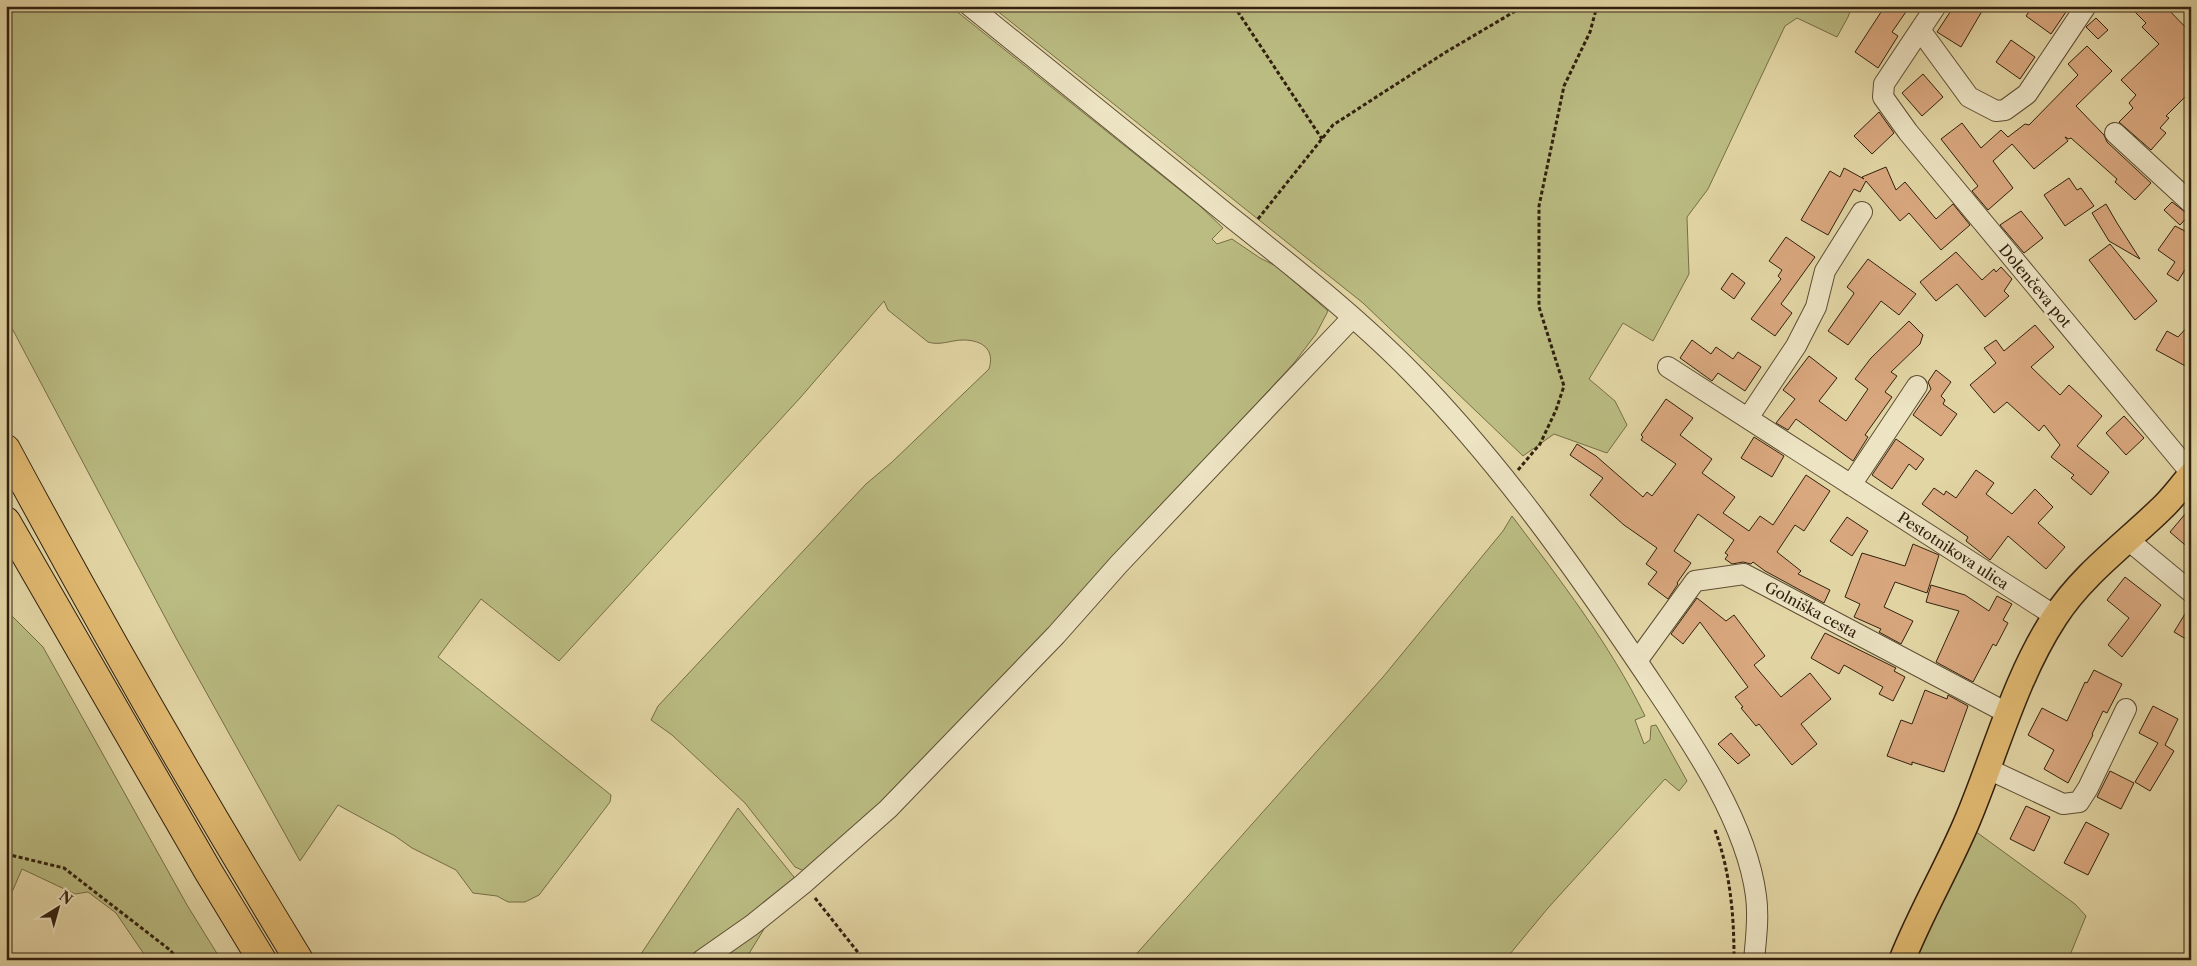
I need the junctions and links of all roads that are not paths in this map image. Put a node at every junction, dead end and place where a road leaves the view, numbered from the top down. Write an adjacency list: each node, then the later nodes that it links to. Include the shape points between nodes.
1 (970, 6): 8 (street)
2 (1936, 6): 4 (street)
3 (2086, 6): 4 (street, via 2027,94 2005,110 1996,111 1969,97)
4 (1920, 30): 13 (street, Dolenčeva pot, via 1884,84 1882,97)
5 (2115, 133): 6 (street)
6 (2191, 203)
7 (1862, 212): 11 (street, via 1825,272 1816,307 1796,346)
8 (1352, 318): 19 (street, via 1410,371 1471,436 1577,573); 25 (street, via 888,809 803,884)
9 (1668, 367): 11 (street, Pestotnikova ulica)
10 (1917, 386): 14 (street)
11 (1748, 418): 14 (street, Pestotnikova ulica)
12 (6, 449): 24 (highway, via 87,599)
13 (2191, 474): 16 (main road, via 2162,508)
14 (1851, 485): 18 (street, Pestotnikova ulica)
15 (6, 521): 23 (highway)
16 (2127, 539): 17 (street); 18 (main road)
17 (2191, 592)
18 (2055, 616): 21 (main road, via 2022,680)
19 (1636, 661): 21 (street, Golniška cesta, via 1695,581 1744,574); 26 (street, via 1730,810 1748,860 1756,895 1758,924)
20 (2126, 709): 22 (street, via 2079,802 2063,804)
21 (2009, 714): 22 (main road)
22 (1988, 768): 27 (main road, via 1968,820 1918,919)
23 (262, 960)
24 (299, 960)
25 (702, 960)
26 (1754, 960)
27 (1902, 960)

